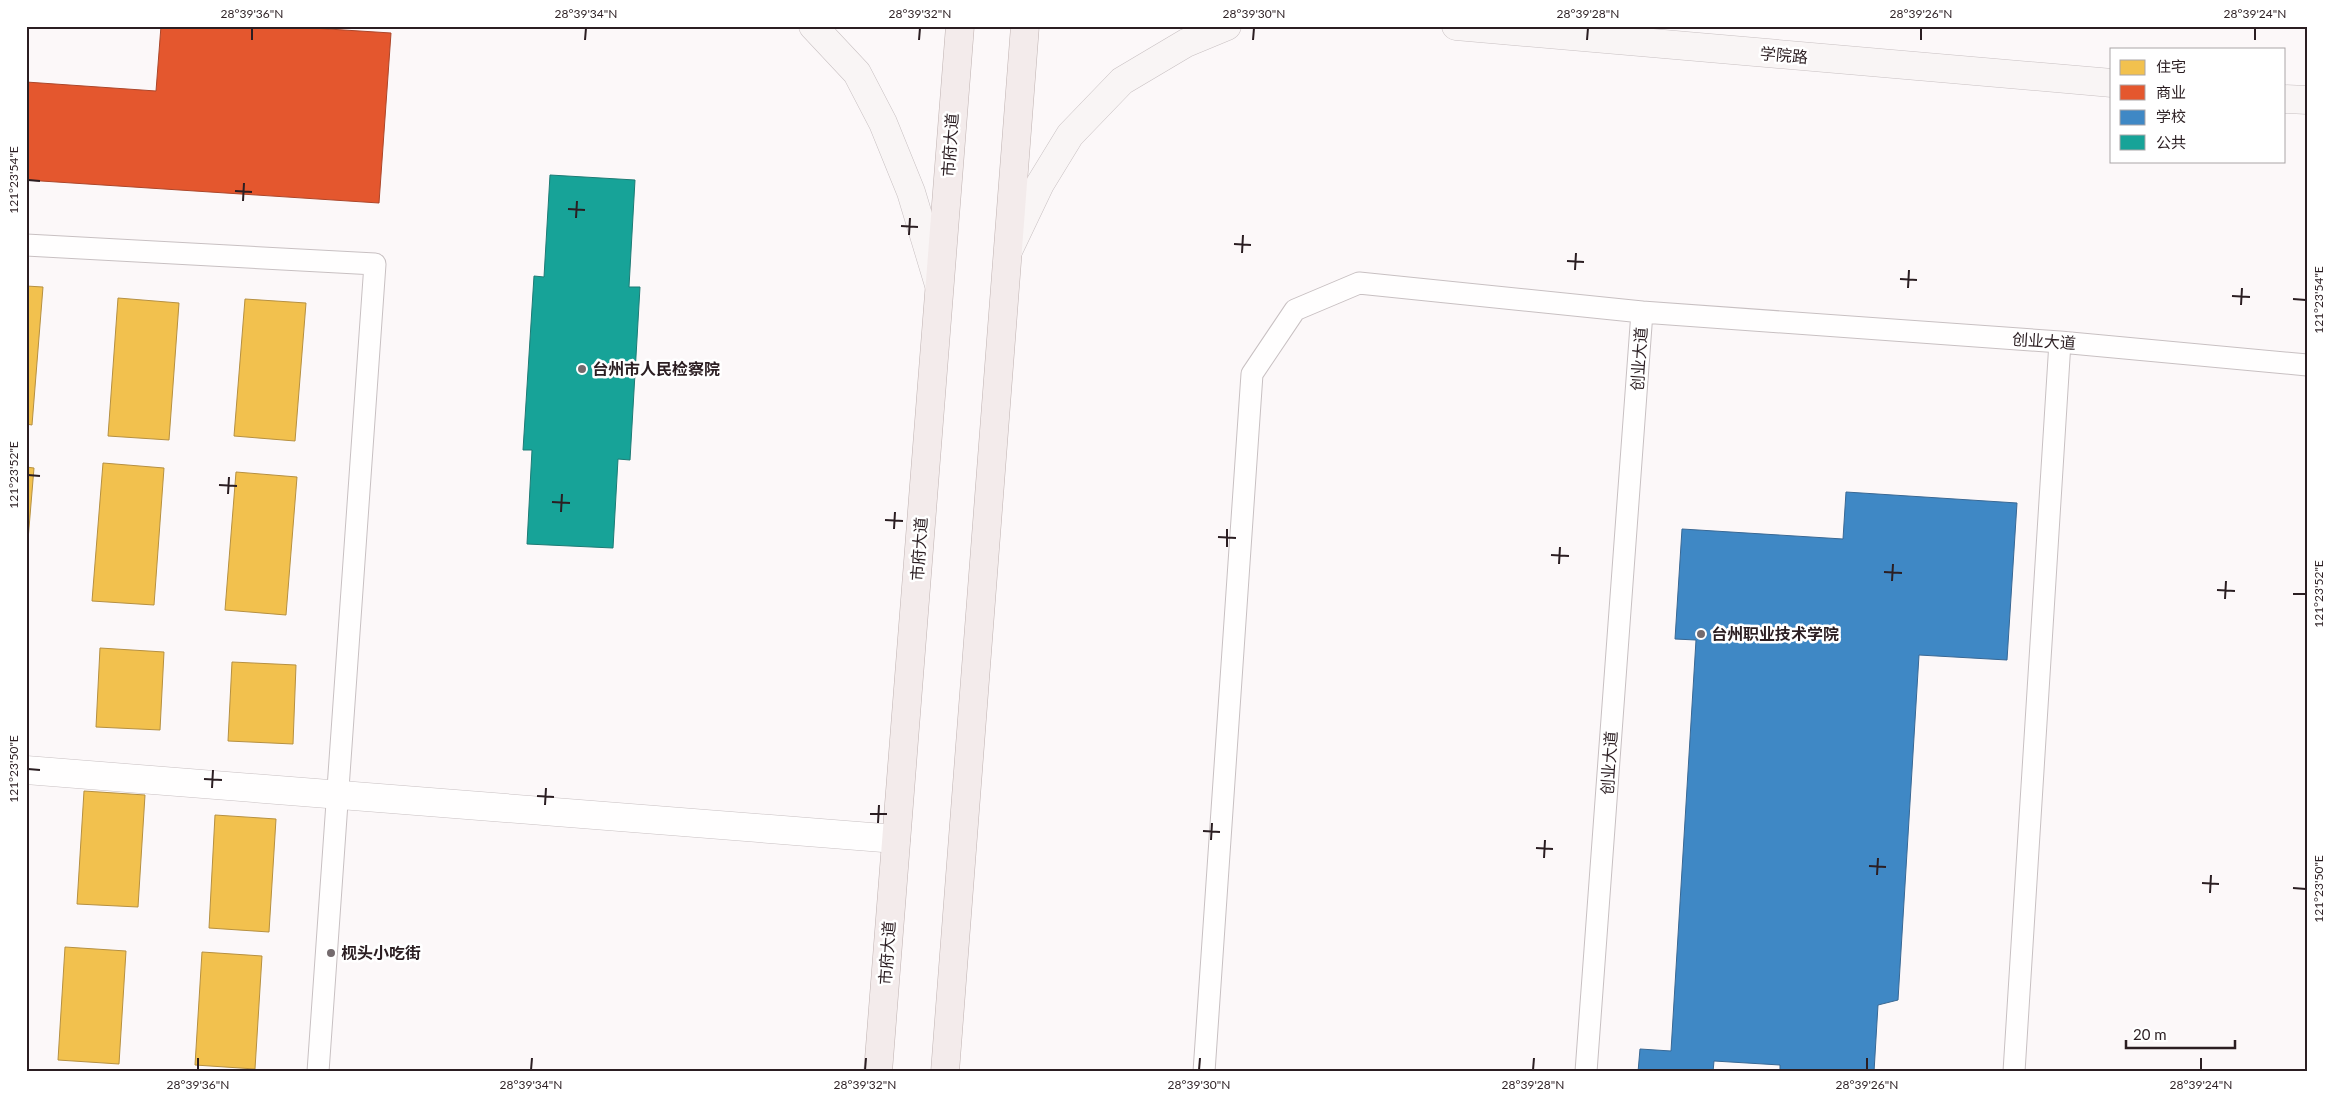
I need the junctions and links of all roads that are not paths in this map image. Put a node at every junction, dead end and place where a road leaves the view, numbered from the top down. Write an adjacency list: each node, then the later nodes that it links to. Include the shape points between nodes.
1 (813, 26): 11 (main road, via 857,72 883,123 911,192)
2 (960, 26): 11 (main road, 市府大道)
3 (1025, 26): 10 (main road)
4 (1227, 26): 10 (main road, via 1186,43 1122,81 1102,101 1070,135 1040,184)
5 (1456, 26): 6 (main road, 学院路)
6 (2110, 84)
7 (2286, 98): 8 (main road)
8 (2307, 100)
9 (26, 245): 16 (lane, via 375,264)
10 (1009, 249): 20 (main road)
11 (939, 285): 17 (main road, 市府大道)
12 (1642, 312): 13 (lane, 创业大道); 21 (lane, via 1359,283 1295,310 1252,374); 22 (lane, 创业大道)
13 (2060, 342): 14 (lane, 创业大道); 23 (lane)
14 (2307, 365)
15 (26, 770): 16 (street)
16 (339, 795): 17 (street); 18 (lane)
17 (896, 839): 19 (main road, 市府大道)
18 (318, 1072)
19 (878, 1072)
20 (945, 1072)
21 (1204, 1072)
22 (1586, 1072)
23 (2014, 1072)

